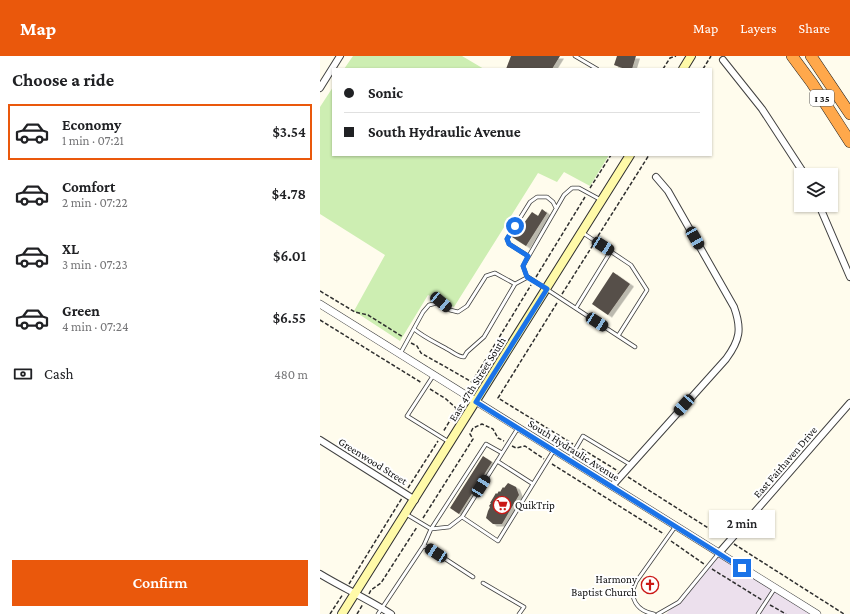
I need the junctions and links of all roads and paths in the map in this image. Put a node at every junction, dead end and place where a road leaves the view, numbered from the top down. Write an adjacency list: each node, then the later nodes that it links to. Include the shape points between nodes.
1 (340, 56): 9 (street)
2 (575, 56): 10 (lane)
3 (676, 56): 11 (path, via 670,58)
4 (691, 56): 12 (main road)
5 (711, 56): 13 (path)
6 (792, 56): 17 (highway, I 35)
7 (810, 56): 16 (highway, I 35)
8 (723, 60): 21 (street, via 762,109)
9 (332, 68)
10 (595, 68)
11 (664, 68)
12 (684, 68)
13 (704, 68)
14 (332, 69): 15 (street)
15 (320, 88)
16 (850, 114)
17 (850, 142)
18 (610, 156): 23 (path)
19 (629, 156): 24 (main road, East 47th Street South)
20 (648, 156): 28 (path)
21 (800, 168)
22 (656, 177): 64 (street, via 668,191 734,307 739,329 737,341 726,359)
23 (588, 193): 24 (lane); 25 (lane, via 579,188 572,188); 33 (path)
24 (601, 201): 27 (main road, East 47th Street South)
25 (556, 208): 30 (lane); 30 (lane, via 548,197 537,197 530,202 507,239 509,244)
26 (822, 212): 32 (street)
27 (582, 232): 28 (lane); 35 (main road, East 47th Street South)
28 (595, 240): 29 (lane); 37 (path)
29 (612, 251): 39 (lane); 42 (lane, via 631,265 647,290)
30 (528, 256): 31 (lane, via 523,266)
31 (527, 277): 33 (lane); 34 (lane)
32 (850, 277)
33 (534, 281): 35 (lane); 43 (path, via 472,382 421,353 417,346)
34 (515, 284): 41 (lane, via 495,273 490,273 467,306 458,312 450,310 441,302 430,306 423,312); 41 (lane, via 484,337 464,357 424,338)
35 (547, 289): 37 (lane); 48 (main road, East 47th Street South)
36 (320, 291): 43 (path, via 355,312 368,315)
37 (560, 298): 39 (lane); 56 (path, via 498,398)
38 (320, 304): 45 (street, South Hydraulic Avenue)
39 (576, 308): 42 (lane)
40 (320, 320): 47 (path)
41 (414, 329): 43 (lane)
42 (618, 336): 44 (lane)
43 (408, 340): 45 (lane)
44 (635, 347)
45 (400, 354): 46 (street, South Hydraulic Avenue)
46 (433, 375): 47 (lane); 48 (street, South Hydraulic Avenue)
47 (426, 386): 52 (path, via 456,408); 52 (lane, via 407,416)
48 (476, 402): 51 (street, South Hydraulic Avenue); 54 (main road, East 47th Street South)
49 (850, 403): 81 (street, East Fairhaven Drive)
50 (482, 424): 55 (path, via 493,429 498,438)
51 (518, 428): 55 (lane); 57 (street, South Hydraulic Avenue)
52 (440, 437): 54 (lane); 71 (path)
53 (320, 440): 71 (street, Greenwood Street)
54 (450, 443): 74 (main road, East 47th Street South)
55 (508, 443): 58 (lane); 62 (path, via 516,448 525,446)
56 (577, 446): 59 (lane); 64 (lane, via 583,436); 67 (path)
57 (554, 450): 59 (street, South Hydraulic Avenue); 62 (lane)
58 (502, 453): 60 (lane, via 486,444); 61 (lane)
59 (569, 459): 69 (street, South Hydraulic Avenue)
60 (475, 461): 63 (lane); 65 (lane)
61 (497, 461): 68 (lane); 77 (lane, via 465,508)
62 (547, 461): 68 (lane); 80 (path)
63 (478, 463)
64 (631, 465): 67 (street)
65 (470, 468): 66 (lane); 70 (lane, via 462,485)
66 (474, 470)
67 (623, 474): 69 (street); 81 (path)
68 (533, 484): 77 (lane, via 498,541)
69 (612, 486): 78 (street, South Hydraulic Avenue)
70 (456, 490): 72 (lane); 73 (lane)
71 (405, 493): 74 (street, Greenwood Street); 89 (path)
72 (460, 493)
73 (451, 498): 75 (lane); 79 (lane)
74 (415, 500): 76 (main road, East 47th Street South)
75 (454, 501)
76 (406, 514): 79 (lane); 90 (main road, East 47th Street South)
77 (462, 517): 79 (lane, via 449,527)
78 (676, 526): 80 (lane); 83 (street, South Hydraulic Avenue)
79 (431, 529): 82 (lane)
80 (668, 538): 84 (path); 98 (lane, via 633,589 633,597 639,606)
81 (729, 541): 83 (street, East Fairhaven Drive); 103 (path)
82 (424, 545): 86 (lane); 92 (lane)
83 (719, 553): 84 (lane); 88 (street, South Hydraulic Avenue)
84 (709, 566): 91 (path); 99 (lane, via 679,602)
85 (320, 574): 89 (street)
86 (473, 577)
87 (483, 583): 97 (lane, via 524,607)
88 (775, 588): 91 (lane); 102 (street, South Hydraulic Avenue)
89 (345, 589): 90 (street); 93 (path)
90 (355, 594): 92 (street); 94 (main road, East 47th Street South)
91 (766, 602): 100 (lane); 101 (path)
92 (382, 608): 95 (lane); 96 (street)
93 (330, 614)
94 (342, 614)
95 (378, 614)
96 (391, 614)
97 (519, 614)
98 (654, 614)
99 (658, 614)
100 (758, 614)
101 (786, 614)
102 (817, 614)
103 (844, 614)

